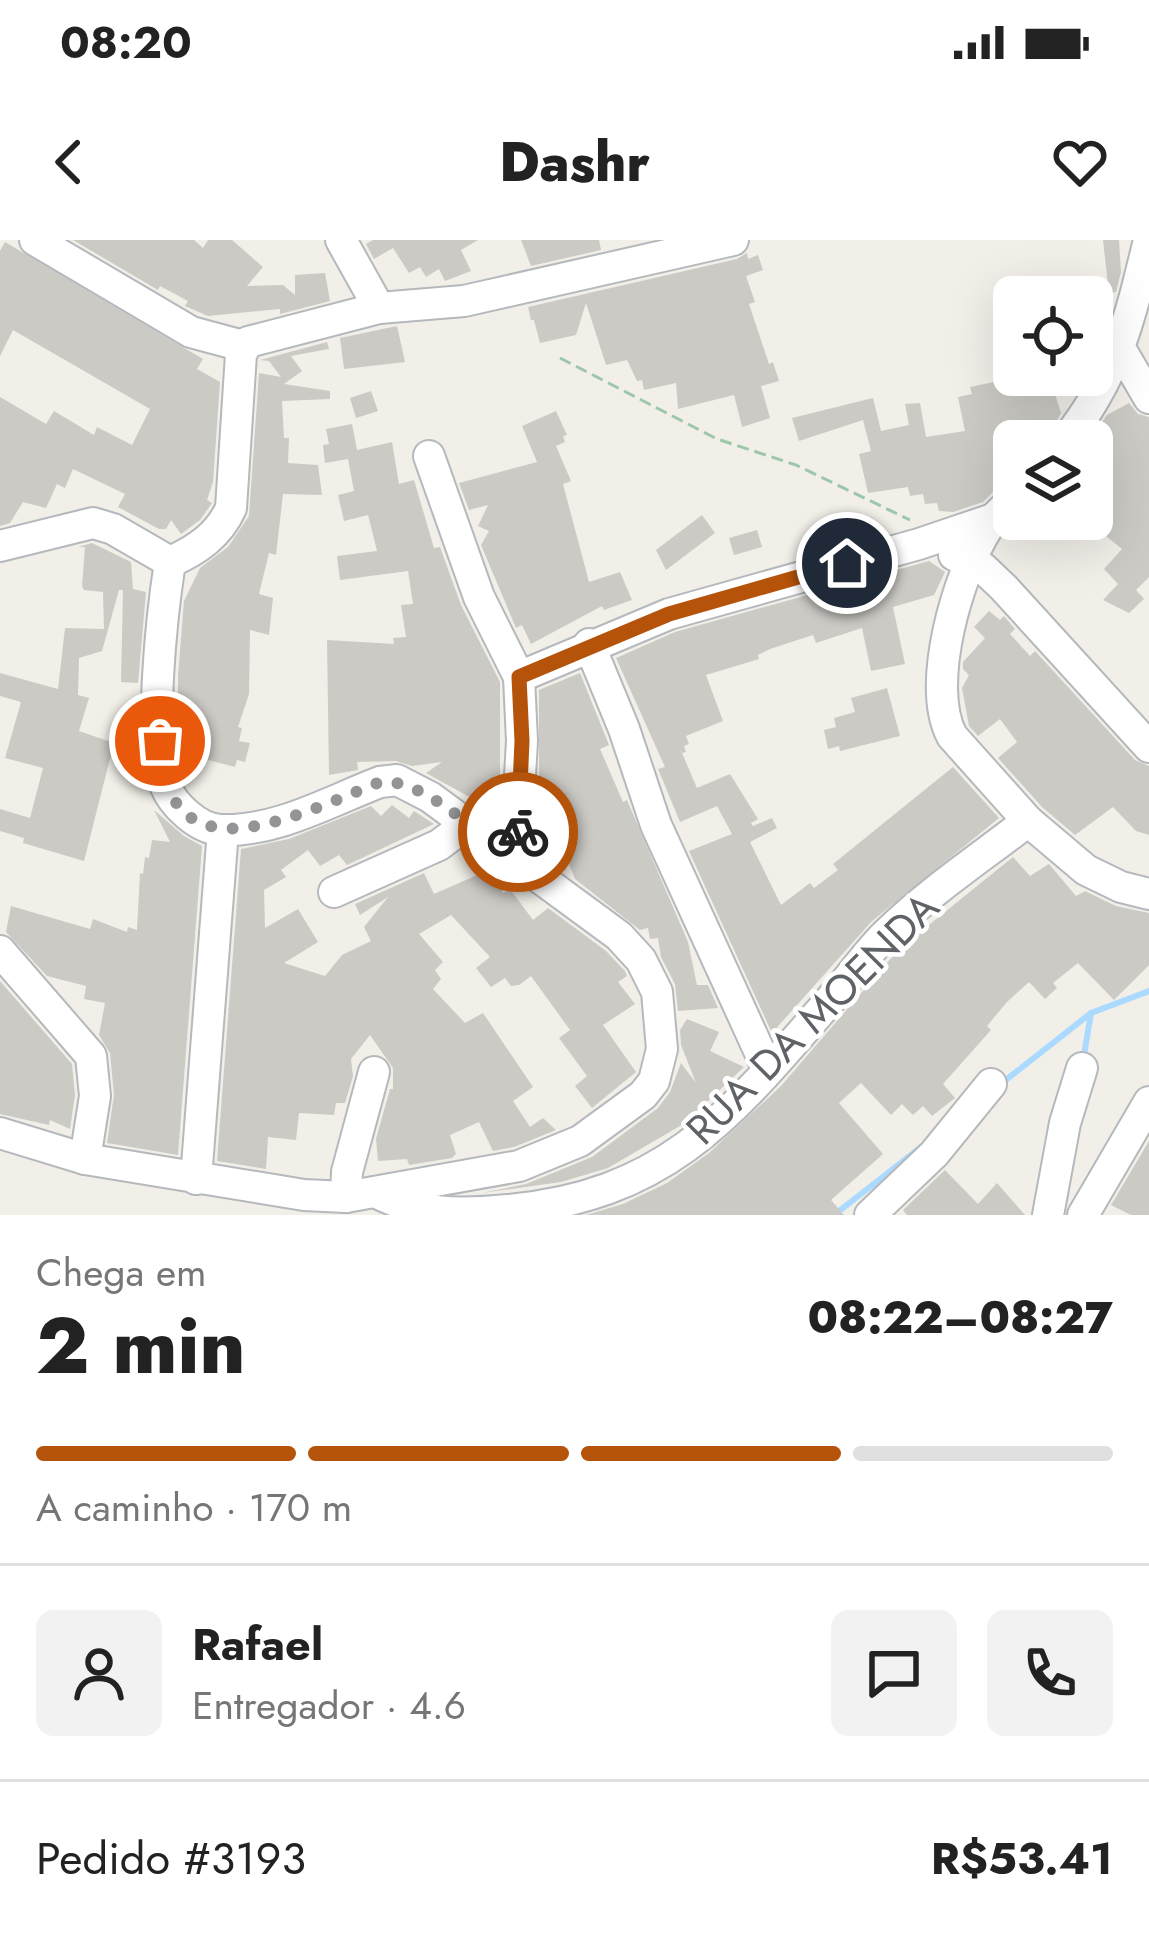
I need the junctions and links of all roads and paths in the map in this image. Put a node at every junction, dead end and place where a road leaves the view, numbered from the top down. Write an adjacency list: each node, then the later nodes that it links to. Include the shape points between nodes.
1 (34, 240): 6 (street, via 190,332)
2 (341, 240): 5 (street)
3 (733, 240): 5 (street, via 464,301)
4 (1149, 240): 7 (street)
5 (379, 308): 6 (street)
6 (243, 346): 17 (street, via 232,508 223,527)
7 (1121, 350): 9 (street); 10 (street)
8 (560, 358): 14 (path, via 717,439 872,501)
9 (1149, 398)
10 (1078, 420)
11 (429, 456): 19 (street, via 479,597)
12 (993, 513): 14 (street)
13 (993, 525): 16 (street)
14 (928, 541): 16 (street); 18 (street)
15 (0, 546): 17 (street, via 93,523 113,529)
16 (971, 561): 20 (street); 21 (street, via 943,664 944,720)
17 (168, 575): 23 (street, via 161,768 181,809)
18 (589, 644): 19 (street); 29 (street, via 656,825)
19 (519, 677): 24 (street)
20 (1149, 747)
21 (1028, 821): 25 (street, via 1085,870); 29 (street, RUA DA MOENDA, via 882,938)
22 (466, 824): 23 (street, RUA DA MOENDA, via 397,780 289,818); 24 (street, RUA DA MOENDA); 26 (street, via 439,845)
23 (223, 830): 35 (street)
24 (515, 862): 36 (street, RUA DA MOENDA, via 620,936 641,960 657,992 662,1049 654,1081 580,1141 519,1166)
25 (1147, 890)
26 (334, 892)
27 (0, 951): 34 (street, via 91,1056 95,1096)
28 (1082, 1069): 38 (street)
29 (768, 1070): 36 (street, RUA DA MOENDA, via 708,1131 618,1188 459,1215)
30 (374, 1072): 36 (street, via 347,1172)
31 (991, 1084): 37 (street)
32 (1149, 1102): 39 (street)
33 (0, 1133): 34 (street, RUA DA MOENDA)
34 (85, 1160): 35 (street, RUA DA MOENDA)
35 (196, 1179): 36 (street, RUA DA MOENDA)
36 (360, 1201)
37 (869, 1215)
38 (1048, 1215)
39 (1083, 1215)

